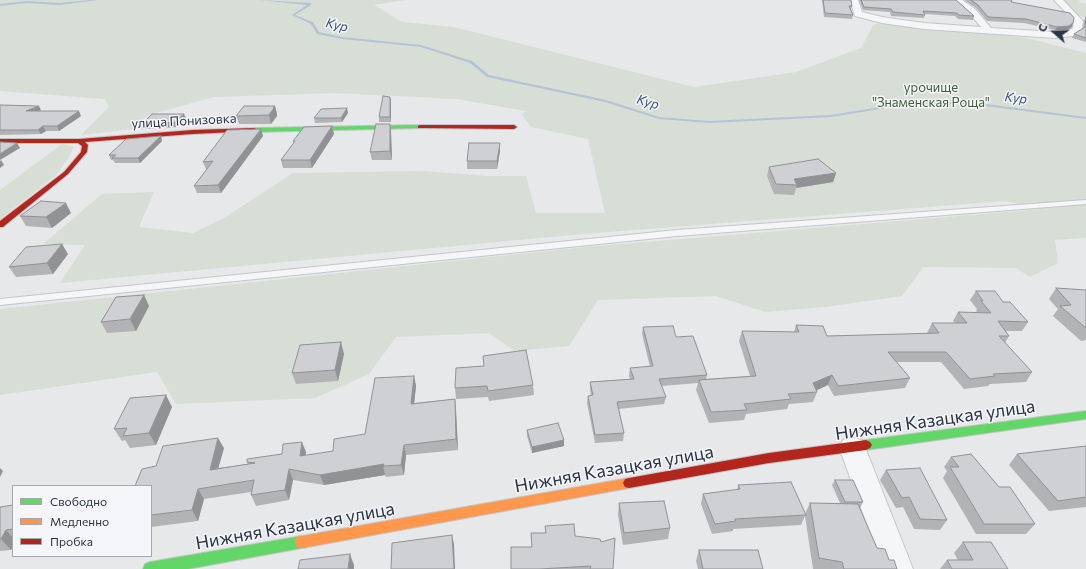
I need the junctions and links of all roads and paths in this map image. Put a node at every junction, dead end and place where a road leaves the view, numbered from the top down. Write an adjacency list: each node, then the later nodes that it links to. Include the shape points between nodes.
1 (854, 0): 4 (street, via 858,14 868,18 924,26)
2 (957, 0): 4 (street, via 972,11)
3 (1058, 0): 4 (street, via 1078,21 1075,31 1070,34)
4 (988, 30)
5 (514, 127): 7 (main road, улица Понизовка, via 193,132)
6 (0, 141): 7 (main road, улица Понизовка)
7 (79, 141): 9 (main road, via 84,145 84,152 66,173)
8 (1086, 202): 10 (lane, via 677,233)
9 (0, 225)
10 (0, 302)
11 (1086, 415): 12 (main road, Нижняя Казацкая улица)
12 (852, 447): 13 (main road, Нижняя Казацкая улица, via 769,458); 14 (street)
13 (150, 569)
14 (898, 569)

